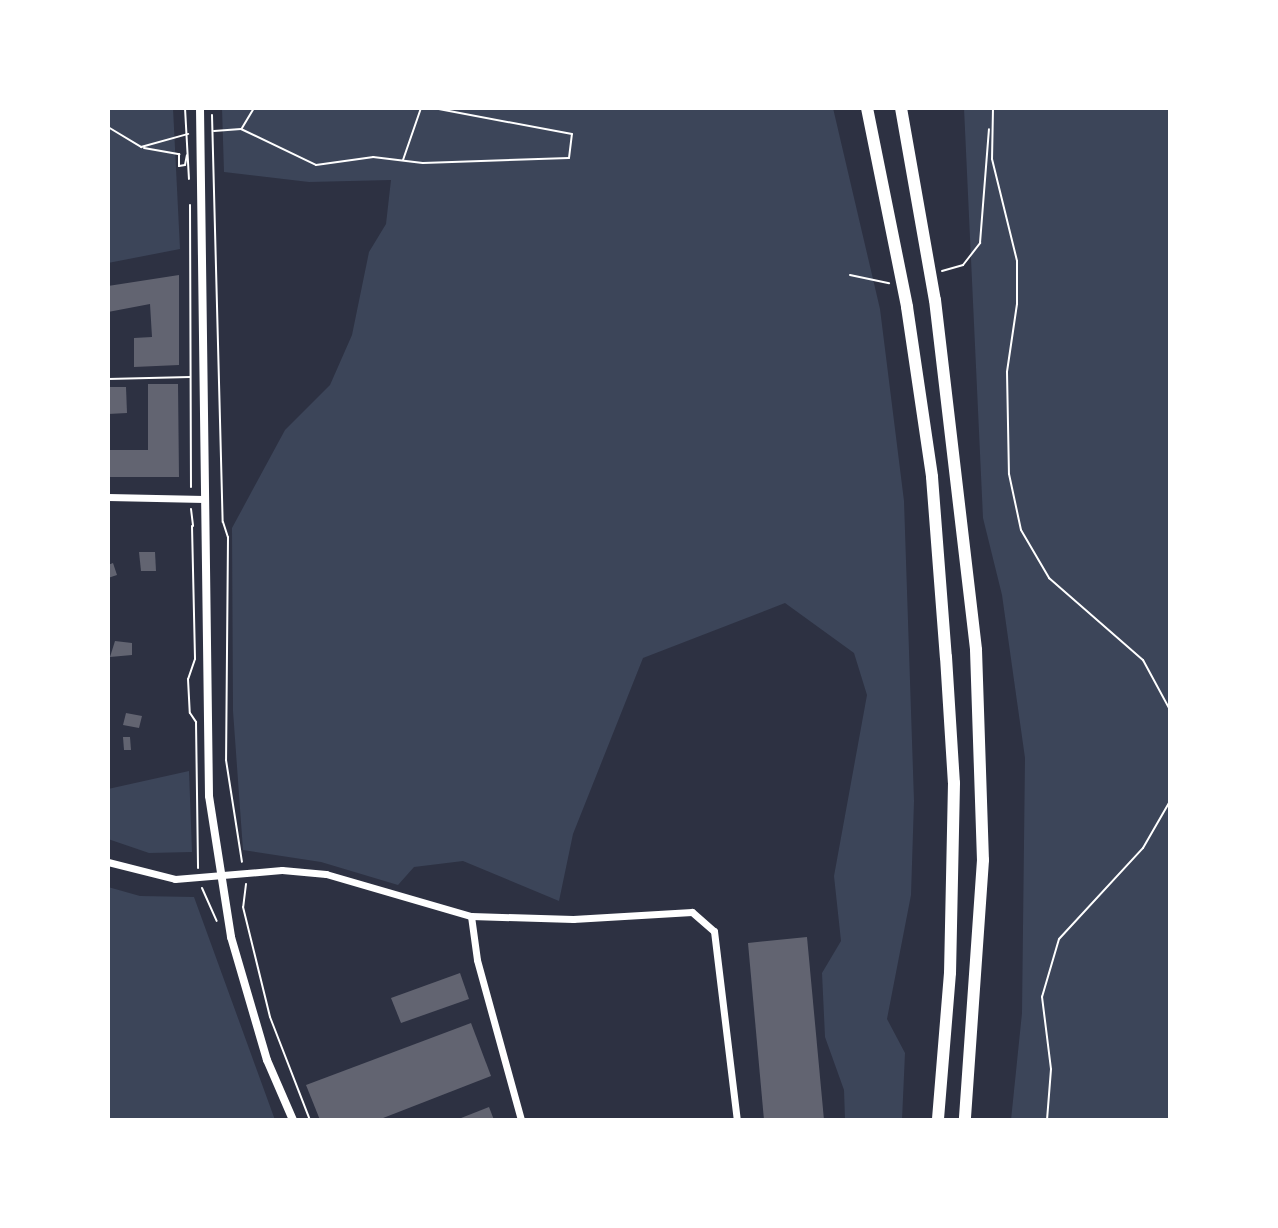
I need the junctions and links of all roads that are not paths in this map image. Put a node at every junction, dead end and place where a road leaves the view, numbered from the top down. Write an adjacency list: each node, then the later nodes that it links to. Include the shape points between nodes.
1 (200, 108): 5 (street)
2 (867, 108): 12 (highway, via 907,307 932,477 954,783 950,973)
3 (901, 108): 13 (highway, via 935,300 976,650 983,860)
4 (108, 497): 5 (street)
5 (204, 499): 7 (street, via 206,763)
6 (108, 862): 7 (street, via 142,874)
7 (220, 877): 8 (street, via 326,874); 9 (street, via 231,937 267,1060)
8 (471, 916): 10 (street, via 477,960); 11 (street, via 573,919 692,912 714,931)
9 (293, 1120)
10 (521, 1120)
11 (737, 1120)
12 (938, 1120)
13 (965, 1120)

